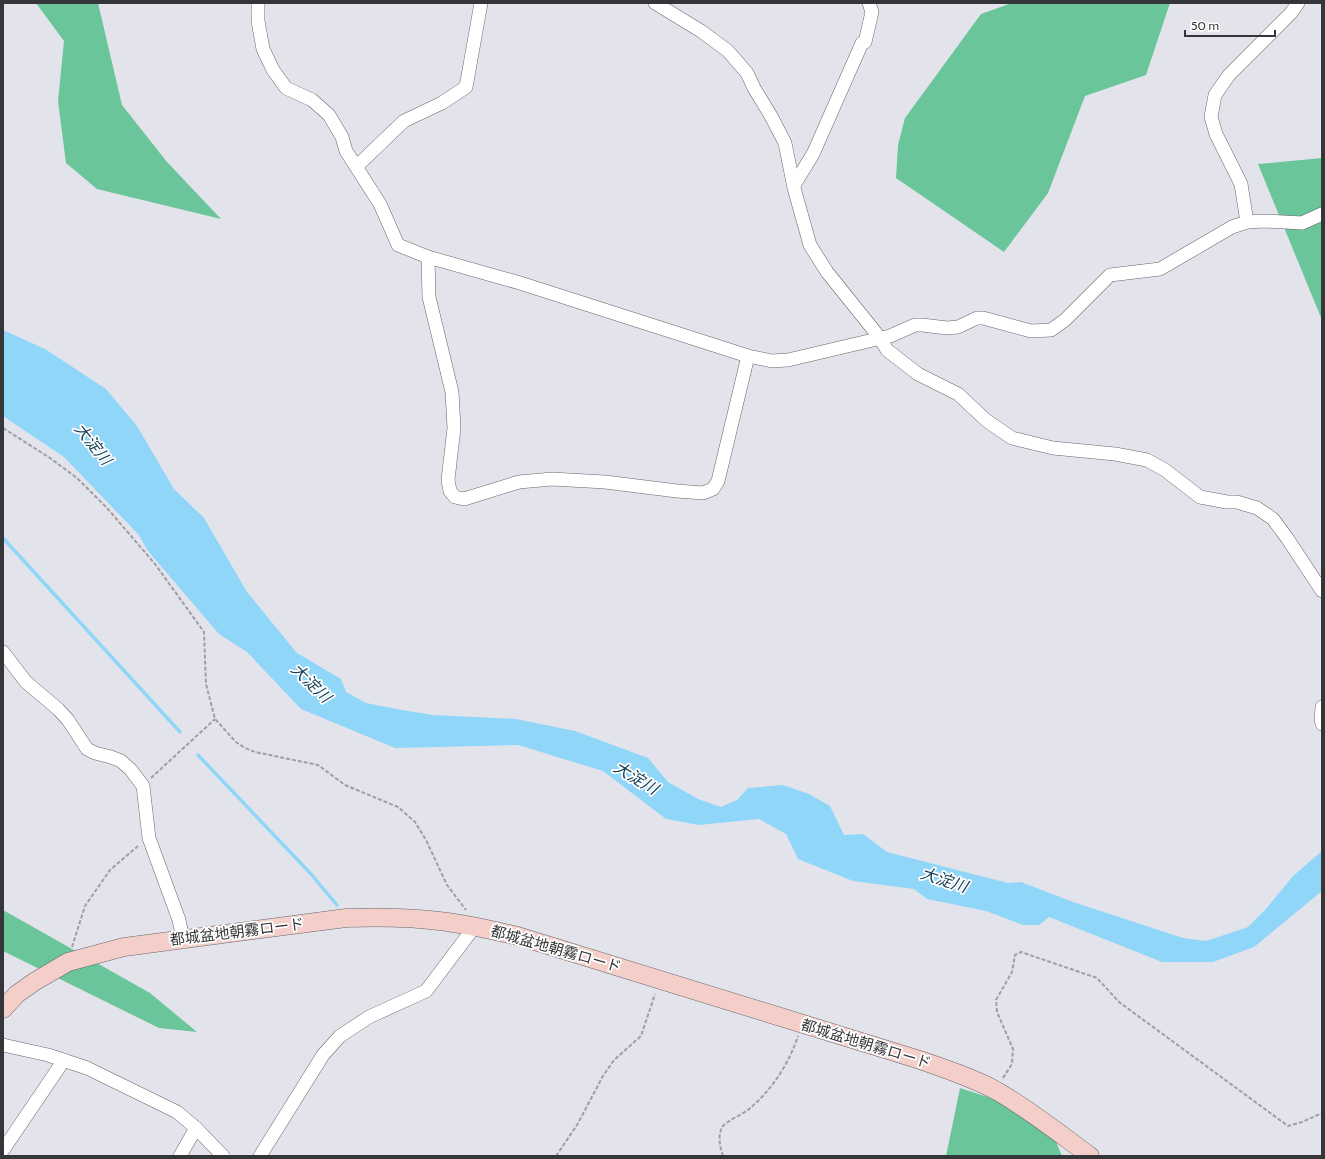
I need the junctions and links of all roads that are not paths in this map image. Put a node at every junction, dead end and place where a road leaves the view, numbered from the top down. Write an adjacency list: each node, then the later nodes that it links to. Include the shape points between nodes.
1 (258, 3): 6 (street, via 263,49 273,70 286,88 312,100 329,115 342,137 346,151)
2 (481, 3): 6 (street, via 466,87 442,103 404,122)
3 (655, 3): 7 (street, via 728,51 747,73 785,143)
4 (869, 3): 7 (street, via 872,12 865,42 862,43 813,154)
5 (1298, 3): 9 (street, via 1229,75 1216,94 1211,117 1216,134 1241,184)
6 (357, 166): 10 (street, via 380,204 398,245)
7 (794, 185): 11 (street, via 810,245 826,272)
8 (1322, 214): 9 (street, via 1302,223)
9 (1247, 222): 11 (street, via 1232,227 1160,269 1110,276 1065,320 1051,330 1031,331 977,318 958,327 922,325)
10 (428, 257): 12 (street, via 520,283); 12 (street, via 429,297 452,392 454,428 448,480 450,491 455,497 464,498 519,482 552,479 703,493 713,489 718,481)
11 (880, 338): 12 (street, via 788,360 772,361); 13 (street, via 887,350 918,374 958,394 987,421 1012,438 1053,448 1147,460 1165,470 1200,497 1237,502 1257,508 1273,519)
12 (748, 356)
13 (1322, 591)
14 (3, 652): 18 (street, via 26,682 68,720 87,749 121,761 143,786 149,838 179,920)
15 (1322, 707): 16 (street)
16 (1322, 724)
17 (475, 926): 18 (street, 都城盆地朝霧ロード, via 376,917 346,918); 26 (street, via 426,991 369,1017 340,1036 323,1055); 27 (street, 都城盆地朝霧ロード, via 518,936 957,1073 996,1090 1030,1111)
18 (183, 939): 19 (street, 都城盆地朝霧ロード, via 124,947 68,962 17,994)
19 (3, 1010)
20 (3, 1044): 21 (street)
21 (64, 1060): 22 (street, via 87,1068 177,1112); 23 (street)
22 (196, 1128): 24 (street); 25 (street)
23 (3, 1150)
24 (180, 1156)
25 (223, 1156)
26 (260, 1156)
27 (1090, 1156)

